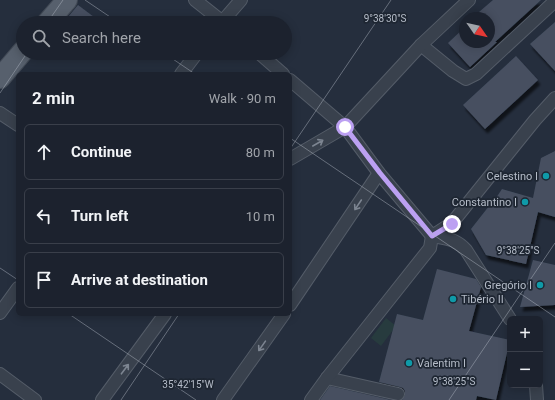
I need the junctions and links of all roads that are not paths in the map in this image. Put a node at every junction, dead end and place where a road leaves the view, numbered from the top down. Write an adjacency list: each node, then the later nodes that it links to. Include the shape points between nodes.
1 (66, 0): 6 (main road)
2 (195, 0): 7 (street)
3 (240, 0): 8 (street)
4 (469, 0): 9 (street)
5 (555, 1): 9 (street, via 476,74 466,79)
6 (53, 16)
7 (214, 16)
8 (227, 16)
9 (421, 45): 20 (street)
10 (16, 59): 15 (main road)
11 (192, 60): 13 (street)
12 (267, 60): 14 (street)
13 (183, 72)
14 (281, 72)
15 (0, 78)
16 (292, 82): 20 (street)
17 (555, 98): 23 (street, via 452,224)
18 (0, 113): 19 (street)
19 (16, 124)
20 (345, 127): 21 (street, one-way to 20); 22 (street)
21 (292, 158)
22 (380, 173): 23 (street); 25 (street, one-way to 25)
23 (432, 236): 29 (street, via 460,243); 31 (street, via 430,248)
24 (16, 291): 26 (street)
25 (292, 302)
26 (0, 313)
27 (164, 316): 35 (street, one-way to 27)
28 (281, 316): 36 (street, one-way to 36)
29 (508, 316)
30 (0, 374): 34 (street)
31 (327, 378): 33 (street); 37 (street)
32 (536, 388): 38 (street)
33 (398, 394)
34 (36, 400)
35 (102, 400)
36 (223, 400)
37 (311, 400)
38 (537, 400)

